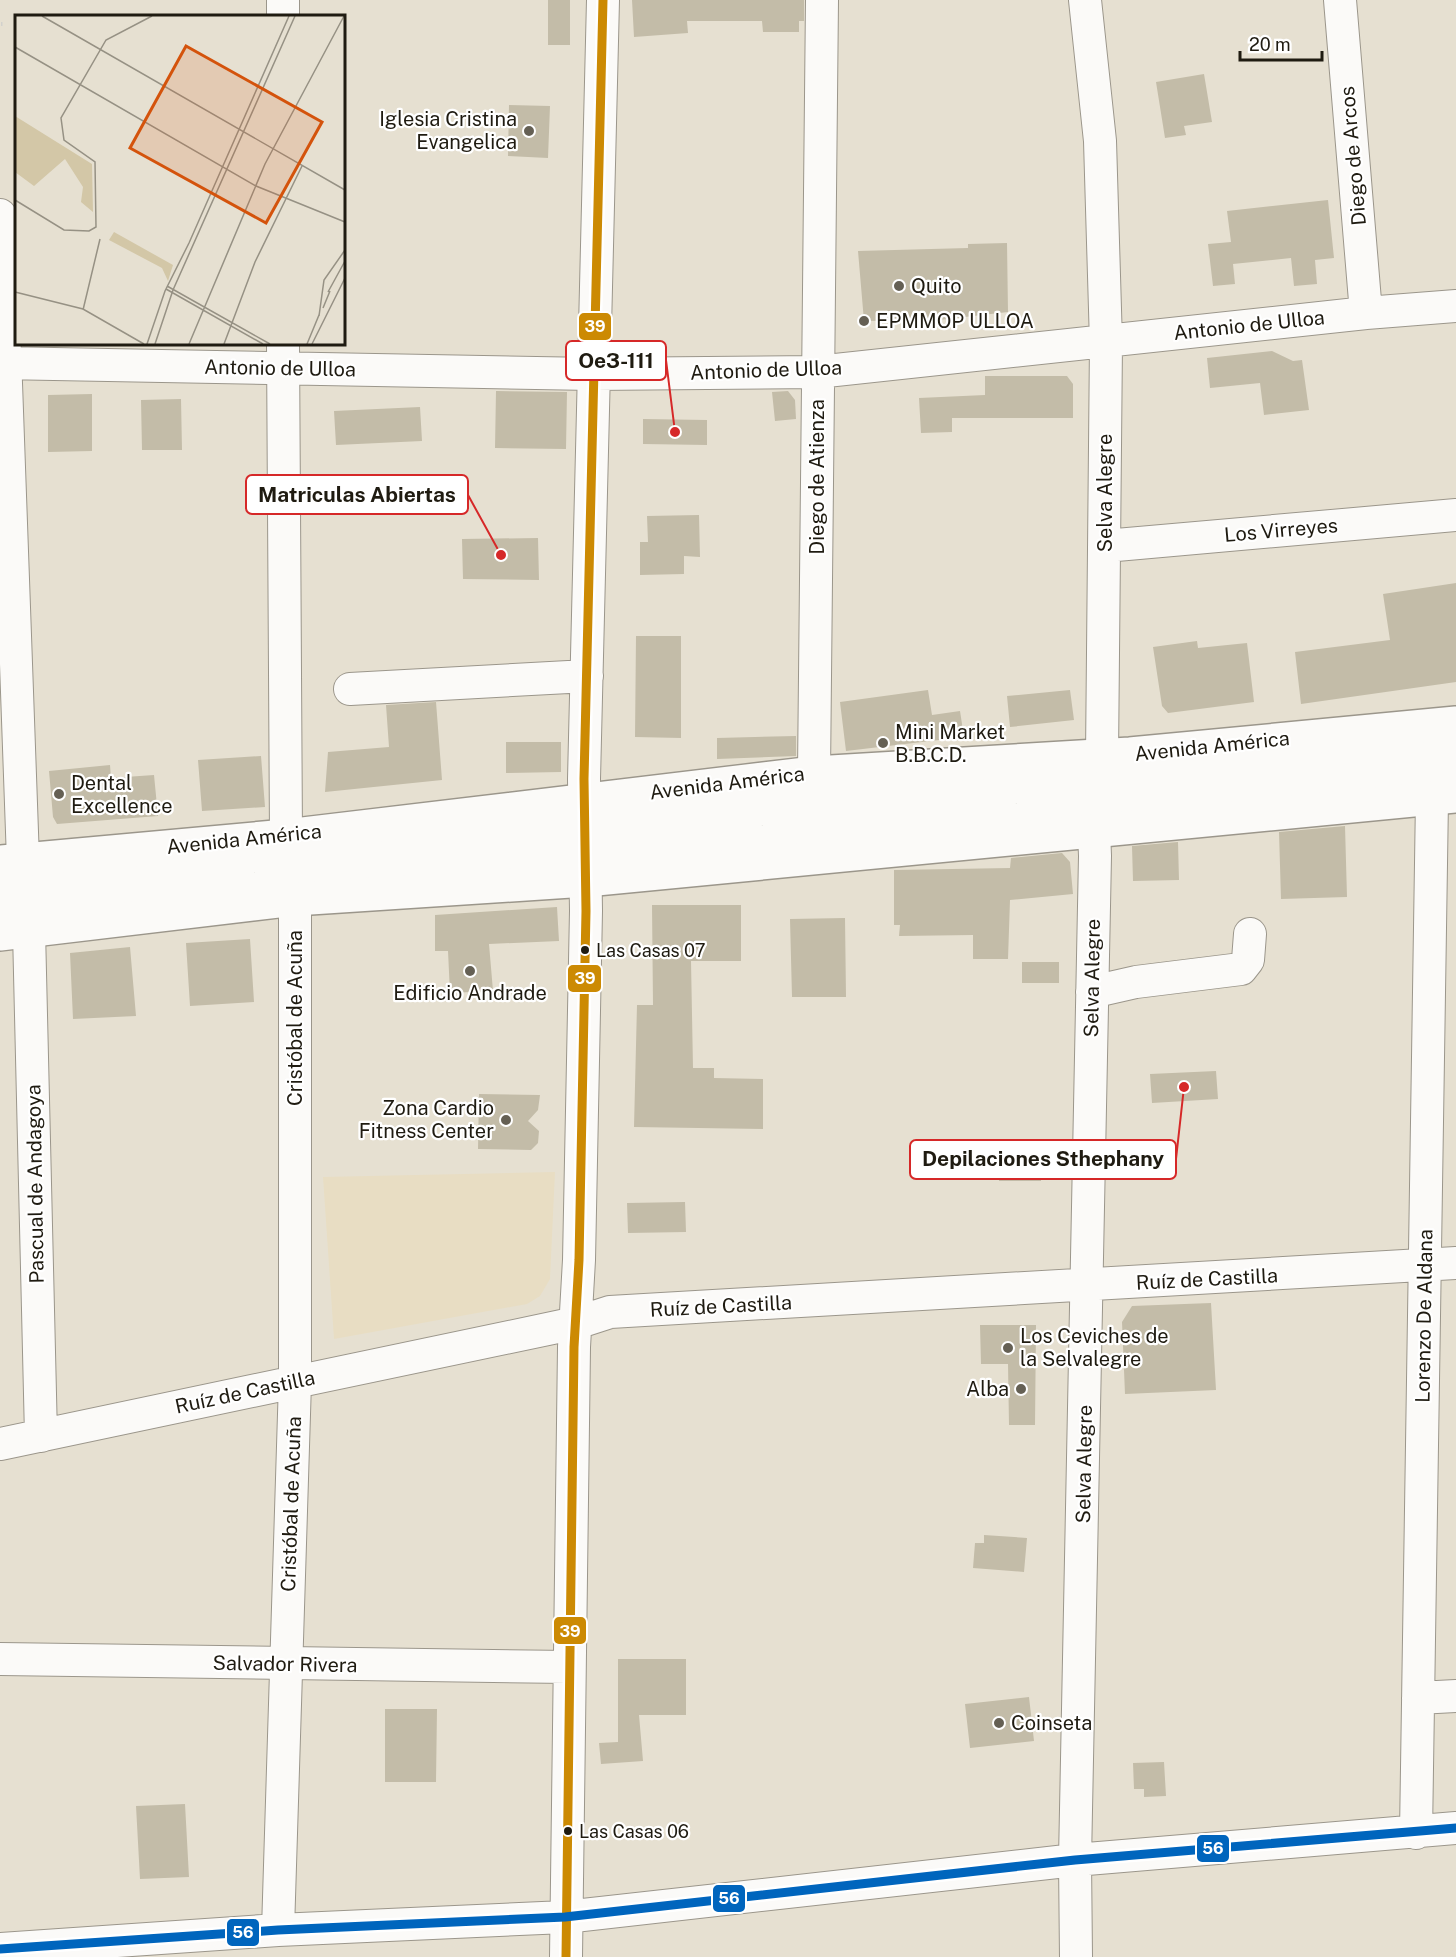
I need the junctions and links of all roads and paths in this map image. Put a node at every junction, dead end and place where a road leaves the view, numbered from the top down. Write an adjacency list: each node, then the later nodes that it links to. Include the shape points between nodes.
1 (603, 0): 12 (street)
2 (822, 0): 11 (street, Diego de Atienza)
3 (1085, 0): 8 (street, Selva Alegre, via 1100,141)
4 (1340, 0): 7 (street, Diego de Arcos)
5 (0, 215): 10 (street)
6 (1456, 306): 7 (street, Antonio de Ulloa)
7 (1366, 313): 8 (street, Antonio de Ulloa)
8 (1106, 343): 11 (street, Antonio de Ulloa); 14 (street, Selva Alegre)
9 (283, 356): 10 (street, Antonio de Ulloa); 12 (street, Antonio de Ulloa); 23 (street)
10 (2, 363): 25 (street)
11 (817, 372): 12 (street, Antonio de Ulloa); 19 (street, Diego de Atienza)
12 (592, 374): 15 (street)
13 (1456, 514): 14 (street, Los Virreyes)
14 (1105, 546): 21 (street, Selva Alegre)
15 (587, 676): 16 (street); 24 (street)
16 (350, 689)
17 (1456, 723): 21 (main road, Avenida América)
18 (1456, 746): 21 (street)
19 (813, 773): 21 (main road, Avenida América); 24 (main road, Avenida América)
20 (1456, 776): 21 (street)
21 (1098, 794): 22 (main road, Avenida América); 24 (main road, Avenida América); 24 (street); 30 (street, Selva Alegre)
22 (1444, 797): 32 (street, Lorenzo De Aldana)
23 (286, 836): 24 (main road, Avenida América); 25 (main road, Avenida América)
24 (585, 839): 25 (street); 26 (main road, Avenida América); 27 (street); 34 (street)
25 (8, 868)
26 (295, 899): 28 (main road, Avenida América); 35 (street, Cristóbal de Acuña)
27 (0, 913)
28 (15, 933): 36 (street, Pascual de Andagoya)
29 (1250, 934): 30 (street, via 1248,960 1240,969 1129,983)
30 (1092, 992): 33 (street, Selva Alegre)
31 (1456, 1263): 32 (street, Ruíz de Castilla)
32 (1424, 1266): 33 (street, Ruíz de Castilla); 42 (street, Lorenzo De Aldana)
33 (1087, 1286): 34 (street, Ruíz de Castilla, via 610,1312); 45 (street, Selva Alegre)
34 (576, 1323): 35 (street, Ruíz de Castilla); 40 (street)
35 (295, 1382): 36 (street, Ruíz de Castilla); 39 (street, Cristóbal de Acuña)
36 (41, 1436): 37 (street, Ruíz de Castilla)
37 (0, 1444)
38 (0, 1659): 39 (street, Salvador Rivera)
39 (286, 1665): 40 (street, Salvador Rivera); 47 (street, Cristóbal de Acuña)
40 (569, 1667): 46 (street)
41 (1456, 1696): 42 (street)
42 (1418, 1698): 44 (street, Lorenzo De Aldana)
43 (1456, 1828): 44 (street)
44 (1416, 1833): 45 (street)
45 (1075, 1860): 46 (street); 50 (street, Selva Alegre)
46 (565, 1917): 47 (street); 49 (street)
47 (278, 1930): 48 (street)
48 (0, 1949)
49 (566, 1957)
50 (1076, 1957)

